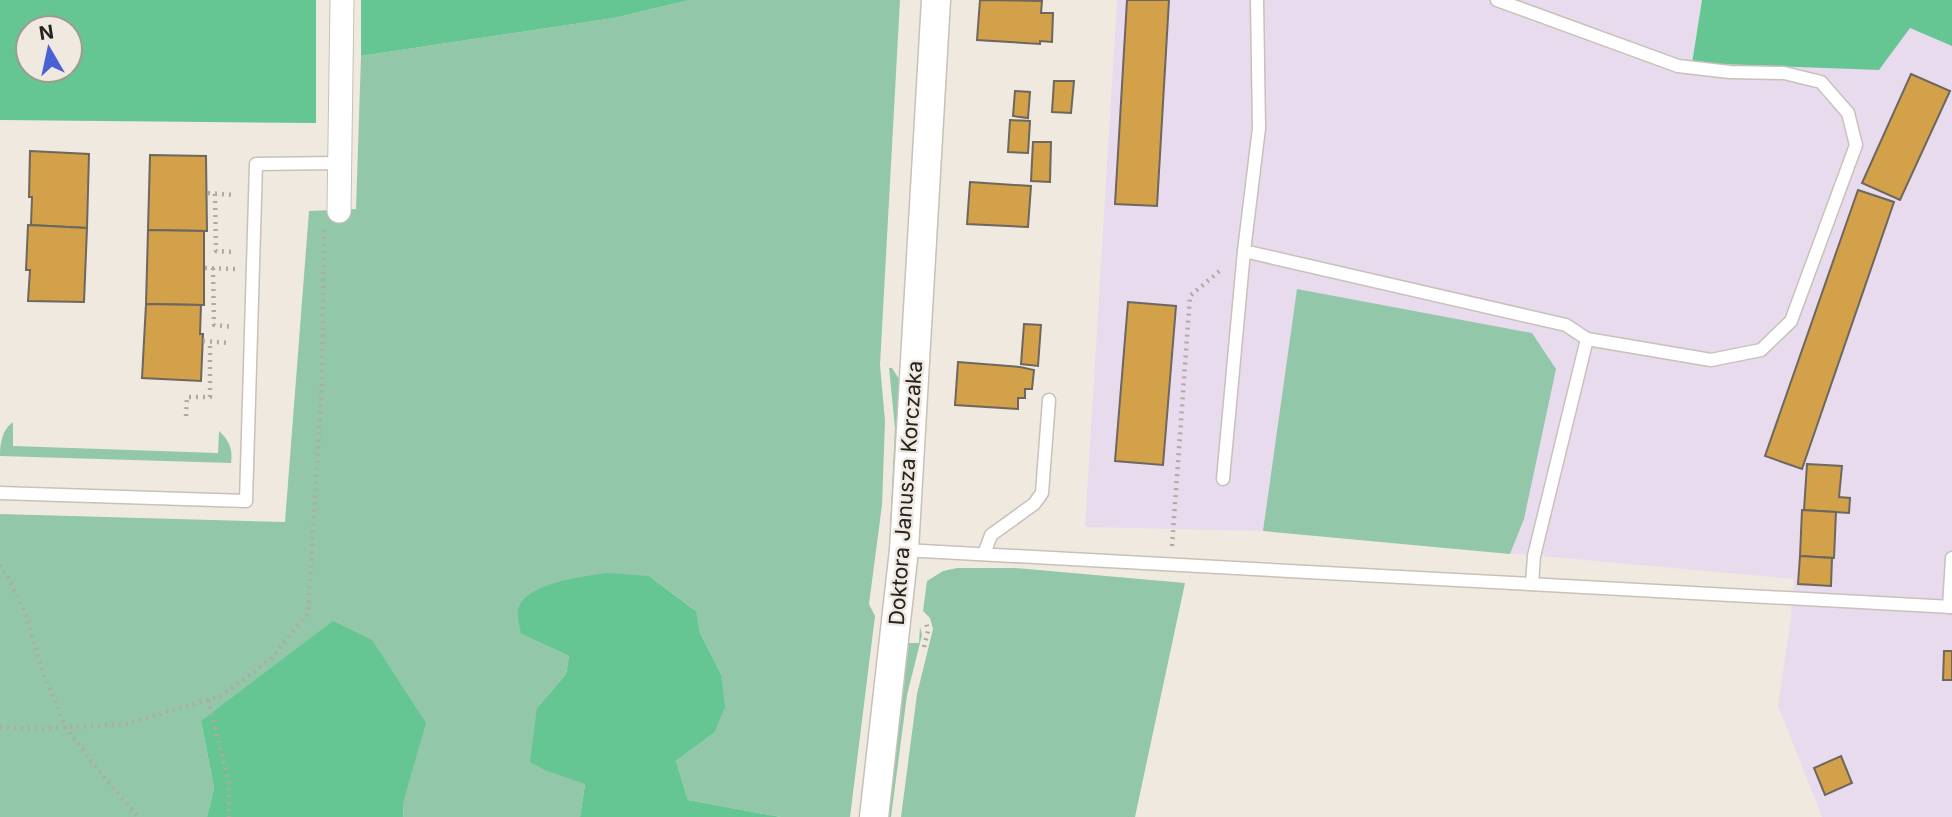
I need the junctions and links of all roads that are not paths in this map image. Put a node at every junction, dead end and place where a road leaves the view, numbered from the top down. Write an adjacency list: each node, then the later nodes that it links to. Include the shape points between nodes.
1 (342, 0): 5 (street)
2 (936, 0): 12 (street, Doktora Janusza Korczaka)
3 (1257, 0): 7 (lane, via 1259,128)
4 (1497, 0): 8 (lane, via 1678,66 1784,73 1821,82 1848,113 1856,145 1791,321 1761,350 1711,360)
5 (340, 163): 6 (street); 11 (lane, via 256,164 246,501)
6 (339, 211)
7 (1244, 251): 8 (lane, via 1566,325); 10 (lane)
8 (1587, 339): 15 (lane, via 1534,556)
9 (1049, 400): 13 (lane, via 1042,493 991,535)
10 (1223, 479)
11 (0, 493)
12 (904, 550): 13 (lane); 17 (street, Doktora Janusza Korczaka)
13 (984, 554): 15 (lane)
14 (1952, 558): 16 (lane)
15 (1532, 584): 16 (lane)
16 (1951, 607)
17 (874, 817)

